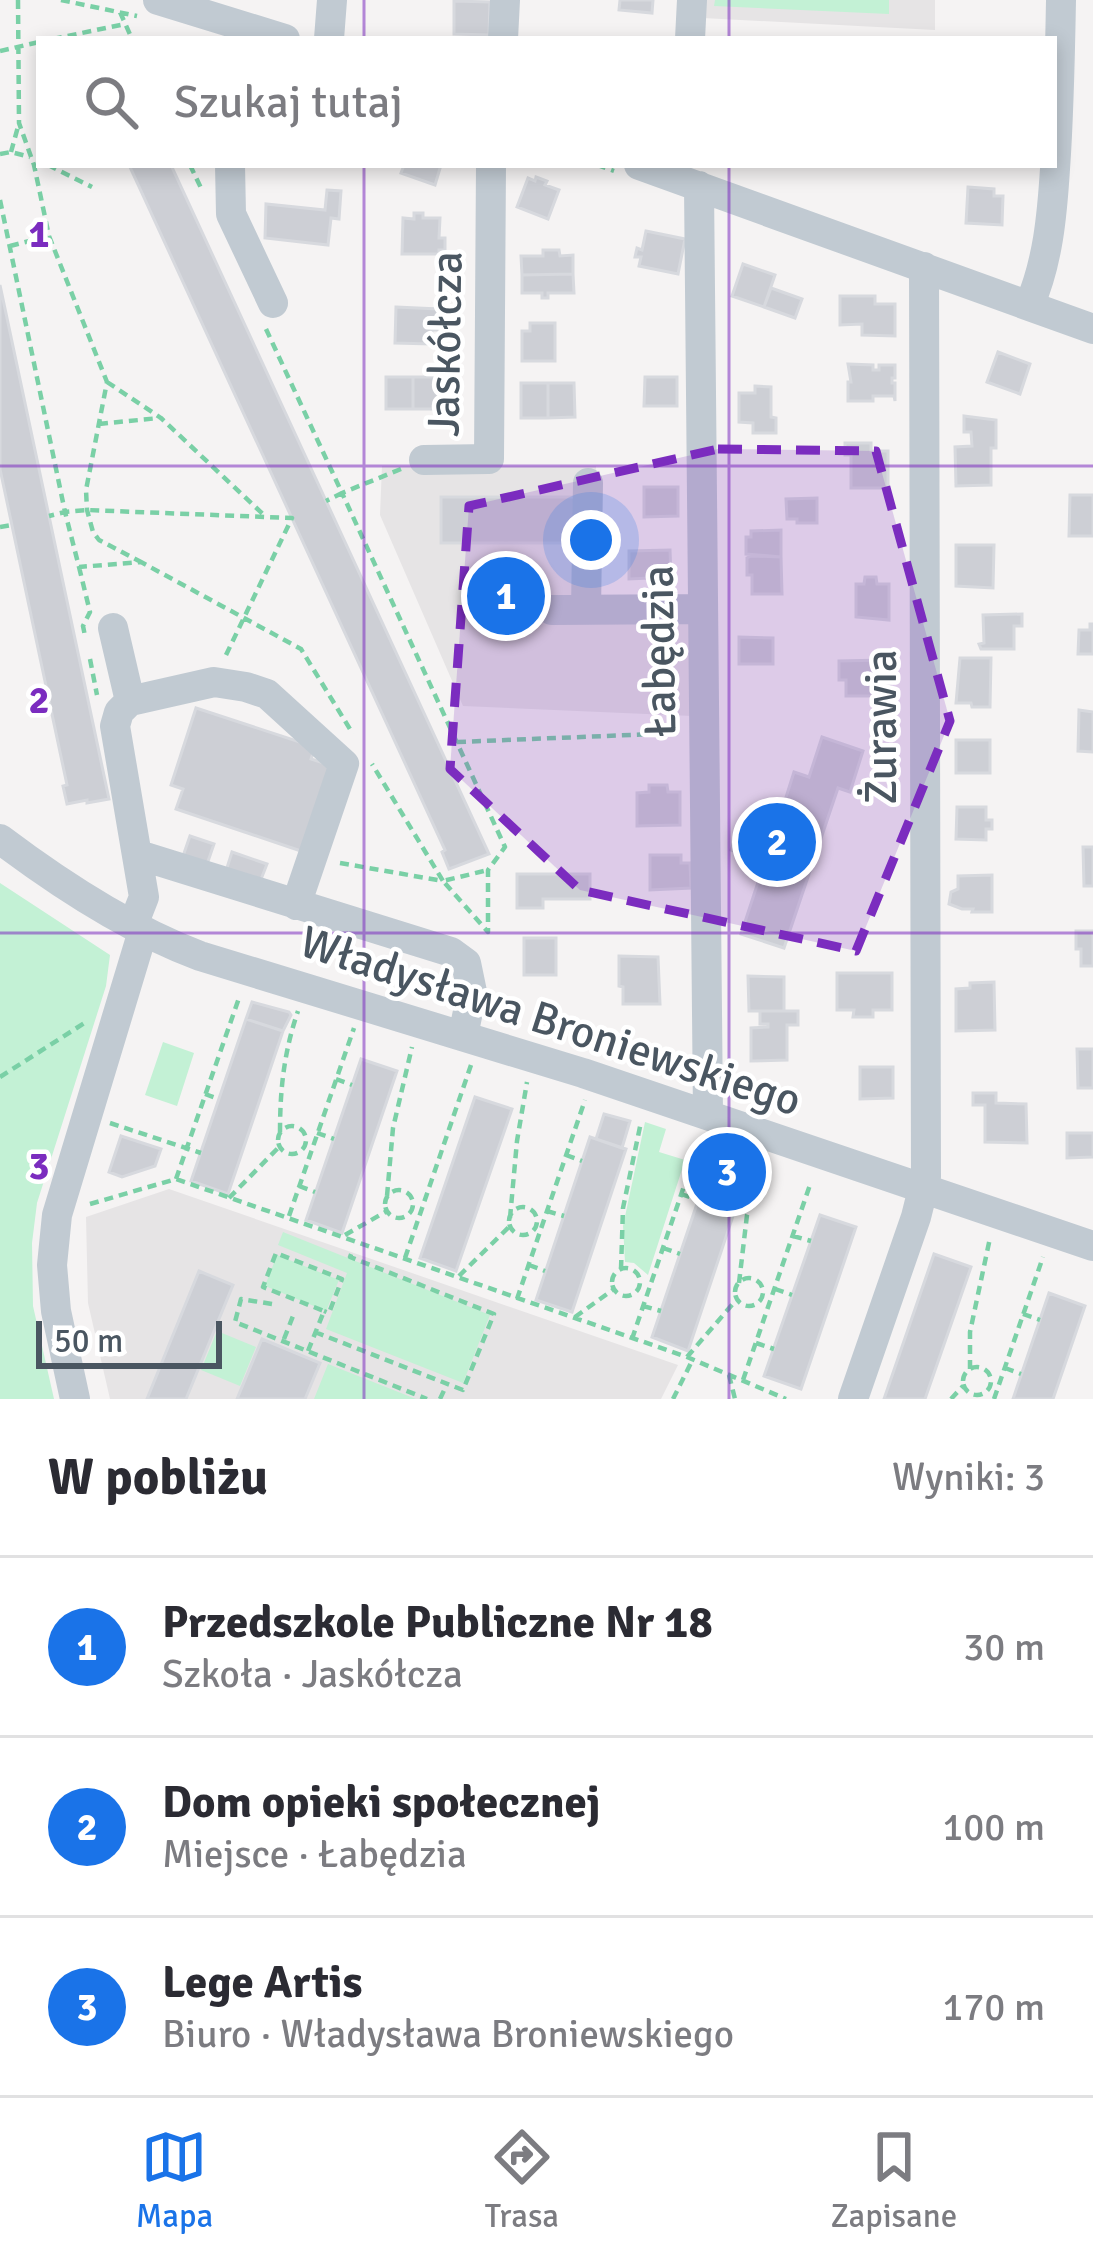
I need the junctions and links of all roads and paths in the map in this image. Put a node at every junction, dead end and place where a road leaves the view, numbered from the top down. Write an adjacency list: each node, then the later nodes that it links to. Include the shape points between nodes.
1 (18, 0): 17 (path)
2 (158, 0): 8 (street)
3 (332, 0): 13 (street)
4 (505, 0): 14 (street)
5 (692, 0): 15 (street)
6 (1061, 0): 20 (street)
7 (120, 12): 9 (path)
8 (234, 21): 12 (street)
9 (125, 24): 10 (path); 11 (path)
10 (67, 36)
11 (131, 36)
12 (276, 36)
13 (328, 36)
14 (503, 36)
15 (690, 36)
16 (36, 43): 17 (path)
17 (18, 46): 18 (path); 19 (path)
18 (0, 51)
19 (19, 123): 21 (path); 23 (path)
20 (1057, 140)
21 (11, 152): 22 (path); 23 (path)
22 (0, 154)
23 (30, 156): 24 (path); 33 (path)
24 (36, 159)
25 (54, 168): 31 (path)
26 (230, 168): 37 (street, via 231,214)
27 (491, 168): 42 (street, Jaskółcza, via 488,459)
28 (652, 168): 30 (street)
29 (1055, 168): 36 (street, via 1047,252)
30 (689, 177): 35 (street); 56 (street, Łabędzia)
31 (92, 187)
32 (0, 200): 34 (path)
33 (49, 236): 34 (path); 39 (path)
34 (10, 246): 47 (path)
35 (924, 267): 36 (street); 102 (street, Żurawia)
36 (1029, 306): 38 (street)
37 (269, 314): 44 (path)
38 (1093, 329)
39 (107, 382): 40 (path); 41 (path)
40 (161, 418): 41 (path); 49 (path)
41 (99, 424): 46 (path)
42 (424, 460): 44 (path)
43 (588, 483): 55 (street)
44 (342, 493): 45 (path); 61 (path)
45 (326, 501)
46 (87, 510): 47 (path); 49 (path); 53 (path, via 99,540)
47 (65, 512): 48 (path); 52 (path)
48 (49, 516)
49 (266, 517): 58 (path, via 292,518)
50 (12, 525): 51 (path)
51 (0, 526)
52 (71, 537)
53 (141, 562)
54 (552, 610): 55 (street)
55 (586, 610): 56 (street)
56 (703, 610): 60 (street, Łabędzia)
57 (112, 628): 59 (street)
58 (214, 682): 59 (street); 65 (street, via 267,694 344,764)
59 (130, 701): 63 (street, via 116,726)
60 (704, 732): 61 (path); 86 (street, Łabędzia)
61 (457, 742): 64 (path, via 506,847)
62 (0, 839): 66 (street, Władysława Broniewskiego)
63 (139, 854): 65 (street); 66 (street)
64 (488, 870): 64 (path, via 443,880 488,932 488,911)
65 (296, 905): 74 (street, via 466,963)
66 (138, 928): 68 (street); 74 (street, Władysława Broniewskiego)
67 (240, 994): 71 (path)
68 (120, 1006): 75 (path); 166 (street, via 56,1215 56,1311)
69 (298, 1011): 87 (path, via 280,1088)
70 (354, 1028): 76 (path)
71 (224, 1040): 72 (path); 79 (path)
72 (238, 1045)
73 (412, 1047): 105 (path)
74 (467, 1051): 83 (path); 86 (street, Władysława Broniewskiego)
75 (0, 1077)
76 (336, 1079): 78 (path); 88 (path)
77 (527, 1082): 115 (path)
78 (352, 1085)
79 (205, 1094): 80 (path); 92 (path)
80 (219, 1099)
81 (585, 1100): 94 (path)
82 (642, 1117): 130 (path, via 627,1181)
83 (453, 1118): 85 (path); 97 (path)
84 (103, 1121): 92 (path)
85 (466, 1123)
86 (704, 1126): 102 (street, Władysława Broniewskiego); 104 (path)
87 (280, 1132): 90 (path, via 297,1127); 91 (path)
88 (317, 1133): 89 (path); 90 (path)
89 (334, 1139)
90 (308, 1146): 91 (path, via 296,1154); 101 (path)
91 (279, 1147): 106 (path)
92 (186, 1148): 93 (path); 100 (path)
93 (201, 1153)
94 (566, 1155): 96 (path); 110 (path)
95 (765, 1159): 133 (path, via 747,1215)
96 (582, 1161)
97 (434, 1172): 99 (path); 112 (path)
98 (813, 1176): 119 (path)
99 (448, 1177)
100 (176, 1179): 106 (path); 108 (path)
101 (299, 1186): 103 (path); 114 (path)
102 (924, 1187): 123 (street, Władysława Broniewskiego); 172 (street, Żurawia)
103 (315, 1192)
104 (681, 1194): 107 (path); 124 (path)
105 (387, 1196): 109 (path, via 404,1191); 111 (path)
106 (229, 1198): 114 (path)
107 (698, 1200)
108 (74, 1208)
109 (412, 1209): 111 (path, via 403,1218); 112 (path)
110 (547, 1210): 113 (path); 116 (path)
111 (387, 1211): 120 (path)
112 (421, 1212): 117 (path)
113 (564, 1216)
114 (288, 1218): 120 (path)
115 (510, 1222): 116 (path, via 520,1235); 116 (path, via 518,1208 529,1208); 132 (path)
116 (539, 1226): 129 (path)
117 (415, 1228): 118 (path); 128 (path)
118 (429, 1233)
119 (793, 1236): 122 (path); 136 (path)
120 (341, 1237): 128 (path)
121 (990, 1238): 159 (path)
122 (811, 1241)
123 (1093, 1246)
124 (662, 1248): 126 (path); 137 (path)
125 (352, 1252): 163 (path, via 494,1314 463,1390)
126 (680, 1254)
127 (1042, 1257): 147 (path)
128 (404, 1259): 132 (path)
129 (529, 1265): 131 (path); 140 (path)
130 (621, 1269): 134 (path, via 632,1269); 135 (path)
131 (545, 1271)
132 (458, 1277): 140 (path)
133 (739, 1283): 139 (path, via 755,1279); 141 (path)
134 (640, 1287): 135 (path, via 631,1296); 137 (path)
135 (614, 1289): 149 (path)
136 (775, 1289): 138 (path); 142 (path)
137 (648, 1290): 144 (path)
138 (792, 1295)
139 (762, 1297): 141 (path, via 754,1306); 142 (path)
140 (517, 1299): 149 (path)
141 (737, 1299): 157 (path)
142 (771, 1300): 154 (path)
143 (272, 1304): 153 (path, via 241,1300 235,1322)
144 (643, 1306): 146 (path); 152 (path)
145 (324, 1311): 145 (path, via 263,1287 276,1252 342,1279); 151 (path)
146 (661, 1311)
147 (1023, 1314): 150 (path); 158 (path)
148 (293, 1316): 153 (path)
149 (574, 1318): 152 (path)
150 (1040, 1320)
151 (315, 1332): 156 (path); 163 (path)
152 (632, 1339): 157 (path)
153 (283, 1341): 156 (path)
154 (756, 1343): 155 (path); 162 (path)
155 (774, 1349)
156 (308, 1351): 167 (path)
157 (690, 1358): 161 (path); 169 (path)
158 (1004, 1368): 160 (path); 165 (path)
159 (970, 1369): 164 (path); 165 (path, via 982,1368)
160 (1022, 1374)
161 (729, 1375): 162 (path); 170 (path)
162 (743, 1380): 171 (path)
163 (447, 1384): 168 (path)
164 (963, 1386): 165 (path, via 974,1396); 173 (path)
165 (994, 1388): 174 (path)
166 (75, 1399)
167 (427, 1399)
168 (440, 1399)
169 (673, 1399)
170 (735, 1399)
171 (786, 1399)
172 (853, 1399)
173 (951, 1399)
174 (994, 1399)

